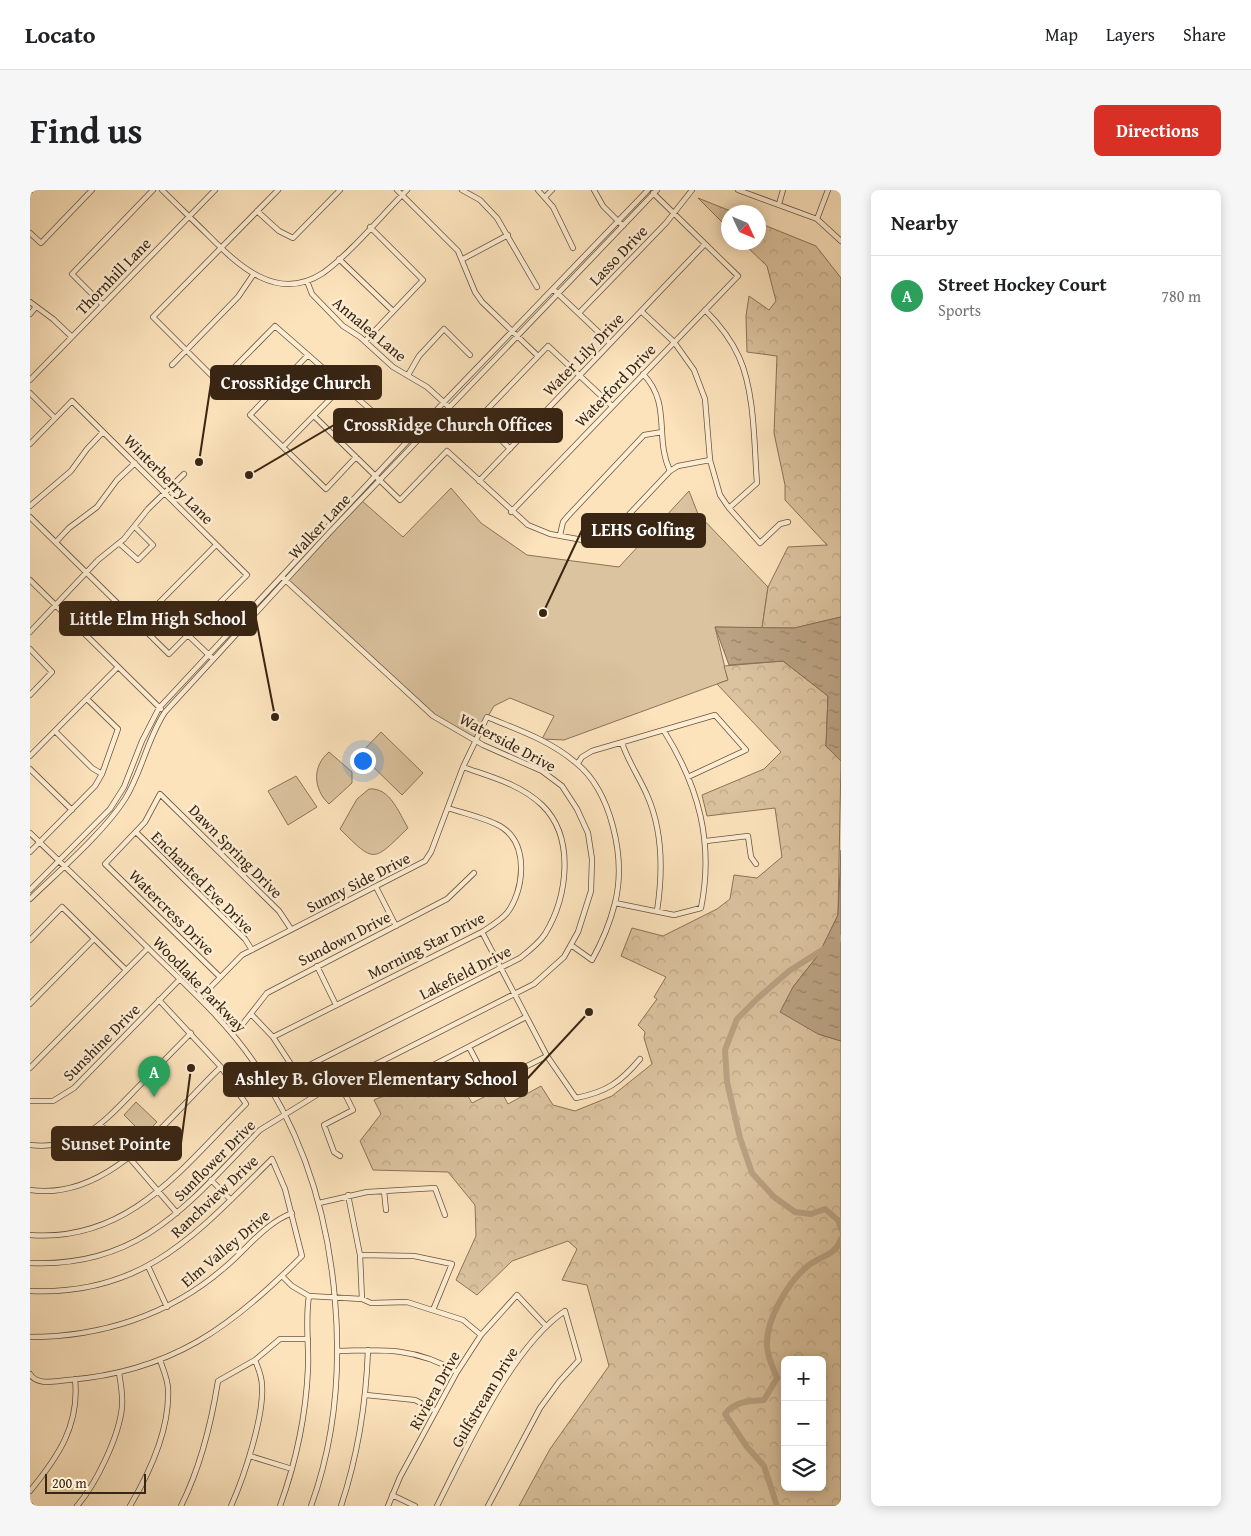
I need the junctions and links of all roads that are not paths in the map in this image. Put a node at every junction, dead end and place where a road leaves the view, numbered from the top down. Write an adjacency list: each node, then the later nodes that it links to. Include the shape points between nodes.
1 (92, 190): 28 (street, via 41,244)
2 (153, 190): 41 (street, via 72,274)
3 (162, 190): 24 (street)
4 (215, 190): 24 (street, Thornhill Lane)
5 (278, 190): 22 (street)
6 (340, 190): 22 (street, via 293,238 279,231)
7 (397, 190): 19 (street)
8 (407, 190): 19 (street)
9 (462, 190): 29 (street, via 486,206)
10 (538, 190): 20 (street)
11 (552, 190): 20 (street)
12 (594, 190): 26 (street)
13 (648, 190): 26 (street)
14 (692, 190): 23 (street, Lasso Drive)
15 (739, 190): 21 (street)
16 (784, 190): 21 (street)
17 (828, 190): 25 (street)
18 (655, 192): 23 (street); 26 (street)
19 (402, 195): 27 (street); 35 (street)
20 (545, 197): 33 (street)
21 (779, 204): 25 (street)
22 (257, 211): 32 (street)
23 (673, 213): 31 (street); 47 (street, Lasso Drive)
24 (189, 217): 32 (street); 41 (street, Thornhill Lane)
25 (817, 219): 30 (street)
26 (620, 224): 39 (street, via 576,264); 39 (street, Walker Lane, via 604,246)
27 (370, 227): 34 (street); 44 (street, via 423,280)
28 (30, 233)
29 (508, 235): 35 (street); 38 (street)
30 (841, 240)
31 (705, 244): 43 (street, Waterford Drive, via 738,276); 45 (street, Water Lily Drive)
32 (221, 248): 36 (street); 53 (street, via 153,317)
33 (573, 248)
34 (339, 259): 37 (street); 44 (street)
35 (463, 259): 48 (street, via 475,292)
36 (253, 275): 37 (street, via 282,283); 53 (street, via 238,297)
37 (307, 281): 50 (street, Annalea Lane, via 321,304 342,326)
38 (537, 287)
39 (555, 291): 47 (street); 48 (street, Walker Lane); 48 (street, Walker Lane, via 534,308)
40 (30, 302): 42 (street)
41 (103, 305): 49 (street, Thornhill Lane)
42 (36, 307): 46 (street); 49 (street)
43 (705, 310): 51 (street, Waterford Drive); 83 (street, via 740,359 751,411 757,483)
44 (394, 311): 50 (street)
45 (642, 311): 51 (street); 52 (street, Water Lily Drive)
46 (30, 314)
47 (579, 314): 52 (street)
48 (515, 334): 56 (street); 64 (street, Walker Lane); 64 (street, Walker Lane, via 496,359)
49 (72, 337): 61 (street, Thornhill Lane)
50 (365, 342): 59 (street, Annalea Lane, via 392,367)
51 (674, 342): 58 (street, Waterford Drive); 75 (street, via 702,386)
52 (610, 343): 60 (street, Water Lily Drive)
53 (186, 350): 54 (street, via 219,383 275,326); 57 (street)
54 (308, 355): 62 (street); 72 (street, via 250,415)
55 (470, 355): 59 (street, via 444,329 419,356)
56 (538, 356): 60 (street, via 548,346); 73 (street, via 479,418)
57 (172, 365)
58 (643, 374): 65 (street, Waterford Drive); 70 (street, via 659,398)
59 (408, 375): 64 (street, Annalea Lane)
60 (579, 376): 65 (street); 73 (street, Water Lily Drive)
61 (30, 380)
62 (342, 383): 66 (street); 68 (street)
63 (30, 393): 67 (street)
64 (446, 405): 79 (street, Walker Lane, via 396,453); 79 (street, Walker Lane, via 428,430)
65 (612, 406): 84 (street, Waterford Drive)
66 (314, 416): 72 (street); 74 (street)
67 (55, 418): 69 (street, Winterberry Lane, via 72,401); 71 (street)
68 (380, 418)
69 (104, 432): 76 (street, Winterberry Lane); 82 (street, via 71,471)
70 (662, 432): 77 (street, via 664,457); 89 (street, via 644,436 568,516)
71 (30, 444)
72 (283, 447): 74 (street, via 326,489)
73 (510, 449): 80 (street, Water Lily Drive)
74 (356, 457): 79 (street)
75 (710, 460): 77 (street, via 678,466); 83 (street, via 720,495)
76 (135, 463): 81 (street, Winterberry Lane); 90 (street, via 117,480 97,507)
77 (670, 471): 89 (street, via 604,541)
78 (184, 474): 81 (street)
79 (377, 478): 80 (street, via 400,500 447,451); 88 (street, Walker Lane); 88 (street, Walker Lane, via 361,500)
80 (479, 482): 84 (street)
81 (165, 493): 87 (street); 92 (street, Winterberry Lane)
82 (30, 506)
83 (729, 508): 86 (street, via 760,543 780,524)
84 (511, 512): 89 (street, via 528,525)
85 (30, 517): 90 (street)
86 (788, 522)
87 (135, 527): 91 (street); 91 (street, via 153,545 138,560)
88 (328, 530): 94 (street, Walker Lane)
89 (560, 535)
90 (56, 542): 93 (street)
91 (119, 543): 93 (street)
92 (216, 545): 97 (street); 99 (street, Winterberry Lane, via 247,575)
93 (86, 572): 96 (street); 97 (street)
94 (284, 579): 101 (street, Walker Lane); 102 (street, Walker Lane); 110 (street, Waterside Drive, via 423,708)
95 (30, 580): 96 (street)
96 (56, 606): 98 (street); 103 (street)
97 (138, 624): 99 (street, via 169,654)
98 (30, 632)
99 (188, 635): 101 (street)
100 (30, 649): 104 (street, via 52,672)
101 (209, 655): 102 (street); 106 (street, Walker Lane)
102 (213, 659): 107 (street, Walker Lane)
103 (117, 668): 105 (street); 106 (street)
104 (30, 695)
105 (87, 699): 108 (street); 116 (street, via 118,729)
106 (160, 708): 107 (street); 125 (street, Walker Lane, via 142,740 121,793 110,809)
107 (165, 712): 127 (street, Walker Lane, via 153,730 126,797)
108 (55, 731): 112 (street); 116 (street)
109 (664, 731): 111 (street); 117 (street); 117 (street, via 715,715 746,750)
110 (474, 740): 113 (street, Sunny Side Drive, via 487,717 538,736); 114 (street, Sunny Side Drive); 139 (street, Waterside Drive, via 542,771 562,786 577,809 588,833 592,859 591,890)
111 (622, 743): 113 (street, via 592,752); 133 (street, via 648,796 656,822 662,880)
112 (30, 756)
113 (578, 763): 132 (street, via 597,787 617,846)
114 (463, 767): 118 (street, Sunny Side Drive); 143 (street, Lakefield Drive, via 512,784 543,806 556,827 563,849 565,866 554,917 544,936 532,948)
115 (30, 769): 119 (street)
116 (102, 774): 119 (street)
117 (688, 777): 122 (street, via 703,819)
118 (448, 808): 129 (street, Sunny Side Drive, via 425,861); 136 (street, Morning Star Drive, via 503,828 520,853 523,866 514,902 500,920)
119 (72, 810): 123 (street)
120 (136, 832): 135 (street, Dawn Spring Drive, via 153,810 160,794 279,911); 141 (street, Enchanted Eve Drive, via 245,939); 145 (street, Watercress Drive, via 106,864)
121 (30, 833): 123 (street, Woodlake Parkway)
122 (706, 841): 126 (street, via 748,836 751,857); 133 (street, via 706,883 701,908 674,915)
123 (40, 842): 124 (street); 125 (street, Woodlake Parkway)
124 (30, 852)
125 (59, 860): 127 (street, Woodlake Parkway); 130 (street, Walker Lane)
126 (756, 864)
127 (64, 865): 131 (street, Walker Lane); 140 (street, Woodlake Parkway)
128 (474, 873): 134 (street, Sundown Drive, via 447,900)
129 (376, 887): 134 (street); 135 (street, Sunny Side Drive)
130 (30, 890)
131 (30, 899)
132 (615, 903): 133 (street); 139 (street, via 604,938 592,960)
133 (657, 911)
134 (396, 926): 142 (street, Sundown Drive)
135 (291, 929): 141 (street, Sunny Side Drive)
136 (482, 932): 143 (street); 151 (street, Morning Star Drive)
137 (94, 939): 138 (street, via 62,906); 144 (street); 150 (street)
138 (30, 940)
139 (571, 945): 147 (street, Waterside Drive, via 564,957 534,984)
140 (148, 948): 144 (street); 146 (street, Woodlake Parkway)
141 (252, 950): 145 (street, Sunny Side Drive, via 242,955)
142 (317, 966): 151 (street); 152 (street, Sundown Drive, via 267,993)
143 (502, 968): 147 (street); 156 (street, Lakefield Drive, via 296,1072)
144 (126, 970): 161 (street)
145 (220, 977): 148 (street, Sunny Side Drive)
146 (180, 979): 148 (street, Woodlake Parkway); 149 (street, Sunshine Drive)
147 (515, 993): 153 (street); 163 (street, Sunflower Drive)
148 (200, 998): 155 (street, Woodlake Parkway)
149 (159, 1000): 154 (street); 164 (street, Sunshine Drive, via 69,1092 53,1101)
150 (30, 1004)
151 (336, 1005): 156 (street, Morning Star Drive)
152 (251, 1014): 155 (street, Sundown Drive); 156 (street)
153 (526, 1017): 157 (street); 158 (street)
154 (191, 1033): 160 (street); 166 (street)
155 (232, 1033): 165 (street, Woodlake Parkway, via 261,1073)
156 (273, 1037)
157 (469, 1047): 158 (street, via 489,1085); 162 (street, via 420,1072)
158 (547, 1056): 159 (street, via 576,1098 611,1087)
159 (640, 1059)
160 (221, 1067): 169 (street); 173 (street, via 246,1104)
161 (30, 1068)
162 (413, 1079)
163 (339, 1082): 165 (street, Sunflower Drive); 168 (street, via 353,1110 324,1125 334,1152)
164 (30, 1100)
165 (285, 1115): 170 (street, Sunflower Drive, via 260,1130); 176 (street, Woodlake Parkway, via 304,1155)
166 (101, 1125): 167 (street, via 72,1141 57,1145); 169 (street)
167 (30, 1145)
168 (340, 1156)
169 (129, 1158): 171 (street, via 108,1174 77,1187); 173 (street)
170 (211, 1180): 175 (street); 179 (street, Sunflower Drive)
171 (30, 1190)
172 (384, 1191): 174 (street); 177 (street); 180 (street, via 435,1188)
173 (158, 1192): 179 (street); 181 (street, via 135,1210 94,1228 54,1236)
174 (348, 1195): 176 (street); 182 (street)
175 (230, 1200): 178 (street, Ranchview Drive, via 272,1159); 184 (street, Ranchview Drive, via 181,1246)
176 (320, 1204): 188 (street, Woodlake Parkway)
177 (386, 1210)
178 (292, 1213): 185 (street, via 302,1256); 190 (street, Elm Valley Drive, via 278,1218 220,1272)
179 (178, 1214): 183 (street, Sunflower Drive, via 121,1249 90,1260)
180 (445, 1215)
181 (30, 1235)
182 (360, 1255): 189 (street); 191 (street, via 414,1256 452,1264)
183 (30, 1263)
184 (148, 1266): 186 (street, Ranchview Drive, via 84,1288); 190 (street)
185 (282, 1276): 187 (street); 198 (street, via 231,1321 199,1342)
186 (30, 1291)
187 (308, 1296): 188 (street); 195 (street)
188 (335, 1298): 189 (street); 197 (street, Woodlake Parkway)
189 (362, 1299): 191 (street, via 371,1303 406,1302)
190 (167, 1307): 194 (street, Elm Valley Drive, via 101,1330 62,1337)
191 (433, 1310): 193 (street, via 463,1320)
192 (546, 1326): 193 (street, Riviera Drive, via 517,1295); 219 (street, Gulfstream Drive, via 505,1380); 220 (street, Gulfstream Drive, via 565,1311 579,1360 540,1408)
193 (481, 1335): 201 (street, Riviera Drive)
194 (30, 1336)
195 (308, 1339): 199 (street, via 280,1339); 207 (street, via 306,1404)
196 (368, 1350): 197 (street); 201 (street, via 412,1353 438,1361); 204 (street)
197 (338, 1352): 215 (street, Woodlake Parkway, via 333,1416 322,1473)
198 (160, 1360): 200 (street); 211 (street, via 168,1387 168,1408 156,1451)
199 (255, 1360): 206 (street, via 263,1388); 212 (street, via 218,1381 210,1429)
200 (119, 1372): 203 (street); 210 (street, via 122,1409 108,1456)
201 (457, 1372): 205 (street, Riviera Drive)
202 (31, 1376): 203 (street, via 40,1382)
203 (75, 1379): 208 (street, via 77,1400 73,1421 60,1451)
204 (366, 1395): 205 (street, via 415,1400); 216 (street)
205 (436, 1411): 209 (street, Riviera Drive)
206 (250, 1456): 207 (street); 213 (street)
207 (292, 1469): 214 (street)
208 (30, 1491)
209 (392, 1495): 217 (street, Riviera Drive); 218 (street)
210 (77, 1506)
211 (130, 1506)
212 (181, 1506)
213 (231, 1506)
214 (280, 1506)
215 (311, 1506)
216 (341, 1506)
217 (388, 1506)
218 (415, 1506)
219 (437, 1506)
220 (488, 1506)

